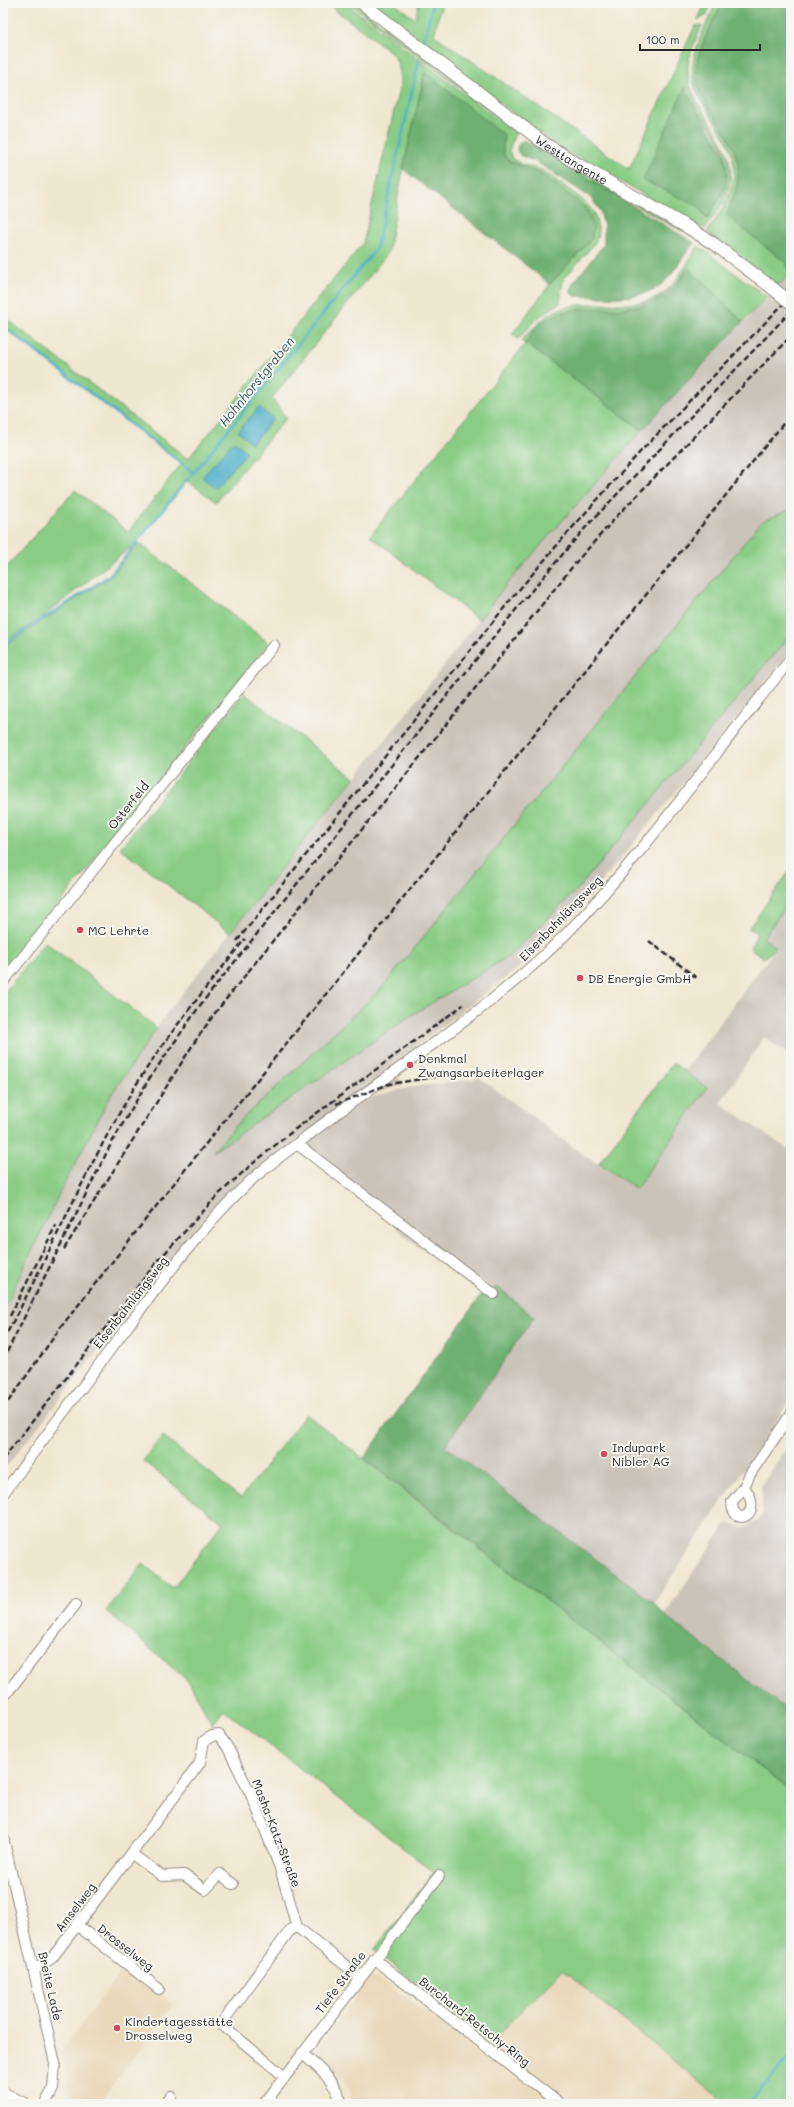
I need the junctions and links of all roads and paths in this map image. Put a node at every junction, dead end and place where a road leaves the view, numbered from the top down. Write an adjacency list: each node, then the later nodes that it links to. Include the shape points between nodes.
1 (362, 3): 2 (main road, Westtangente, bridge, via 556,151 690,228)
2 (791, 303)
3 (274, 645): 5 (street, Osterfeld)
4 (791, 659): 6 (street, Eisenbahnlängsweg, via 638,852 567,933 530,968 452,1031)
5 (3, 982)
6 (297, 1144): 7 (street); 10 (street, Eisenbahnlängsweg, via 249,1182 190,1247 153,1292)
7 (494, 1294)
8 (791, 1414): 9 (street)
9 (744, 1487)
10 (3, 1494)
11 (76, 1604): 12 (street)
12 (3, 1698)
13 (200, 1763): 15 (street, Amselweg); 20 (street, Masha-Katz-Straße, via 204,1741 219,1735 254,1801 280,1868)
14 (3, 1836): 16 (street, Breite Lade)
15 (132, 1854): 18 (street, via 162,1876 184,1875 205,1890 220,1874); 19 (street, Amselweg)
16 (7, 1873): 22 (street, Breite Lade)
17 (439, 1876): 21 (street, Tiefe Straße)
18 (233, 1884)
19 (78, 1926): 22 (street, Amselweg, via 52,1958); 24 (street, Drosselweg)
20 (297, 1927): 23 (street); 26 (street, via 291,1929 220,2024)
21 (374, 1959): 23 (street, Tiefe Straße); 32 (street, Burchard-Retschy-Ring)
22 (34, 1970): 29 (street, Breite Lade, via 55,2063 53,2089)
23 (360, 1977): 25 (street, Tiefe Straße)
24 (159, 1989)
25 (302, 2053): 26 (street, Tiefe Straße); 31 (street, via 330,2079 339,2093)
26 (285, 2076): 30 (street, Tiefe Straße)
27 (3, 2092): 28 (street)
28 (26, 2104)
29 (45, 2104)
30 (264, 2104)
31 (342, 2104)
32 (560, 2104)

